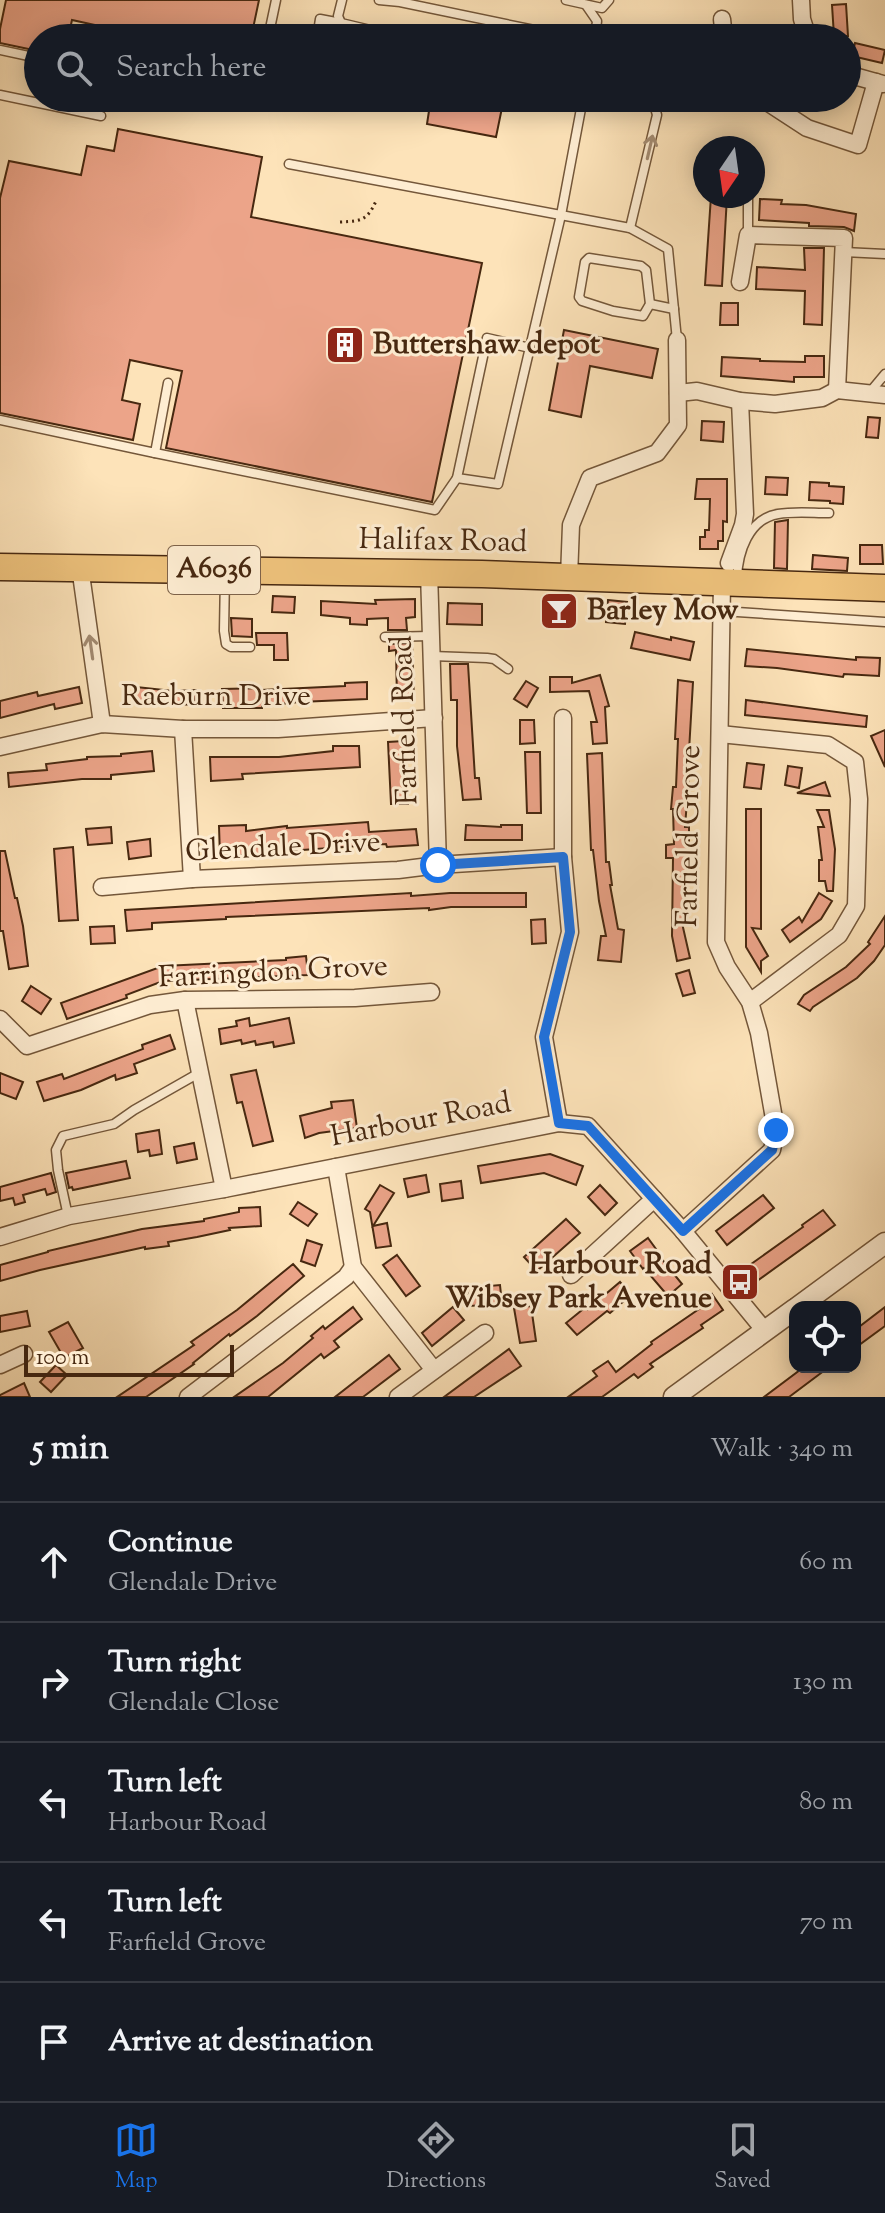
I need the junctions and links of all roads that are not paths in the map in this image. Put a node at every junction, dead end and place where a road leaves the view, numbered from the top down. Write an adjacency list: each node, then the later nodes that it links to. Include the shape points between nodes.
1 (276, 0): 11 (lane)
2 (342, 0): 10 (lane)
3 (379, 0): 6 (lane)
4 (609, 0): 8 (lane, via 602,8)
5 (801, 0): 17 (street)
6 (398, 1): 14 (lane)
7 (571, 1): 8 (lane)
8 (585, 4): 15 (lane)
9 (722, 19): 16 (street)
10 (341, 23): 12 (lane, via 320,19); 13 (lane)
11 (271, 24)
12 (319, 24)
13 (345, 24)
14 (506, 24)
15 (597, 24)
16 (723, 24)
17 (804, 24)
18 (0, 50): 19 (lane)
19 (24, 55)
20 (861, 78): 21 (street)
21 (881, 83): 27 (street, via 858,145 807,128)
22 (0, 95): 23 (lane)
23 (24, 100)
24 (82, 112): 28 (lane)
25 (580, 112): 31 (lane)
26 (656, 112): 32 (lane, one-way to 26)
27 (782, 112)
28 (101, 116)
29 (289, 164): 31 (lane)
30 (748, 208): 33 (lane)
31 (561, 215): 32 (lane); 40 (lane)
32 (630, 228): 38 (lane, via 668,249)
33 (748, 235): 34 (street, via 844,238); 36 (street)
34 (844, 252): 35 (lane); 43 (street)
35 (885, 254)
36 (740, 282)
37 (650, 304): 37 (lane, via 643,316 582,301 585,262 594,258 641,266); 38 (lane)
38 (674, 309): 39 (lane)
39 (677, 340): 44 (street)
40 (530, 348): 49 (lane, via 498,484); 49 (lane, via 487,338)
41 (885, 374): 45 (lane)
42 (168, 383): 48 (lane)
43 (837, 390): 45 (street); 46 (street, via 822,398 775,404)
44 (678, 393): 46 (street, via 697,391); 56 (street, via 678,425 657,453 590,478 571,525)
45 (877, 394)
46 (740, 401): 55 (street, Farfield Grove, via 745,514)
47 (0, 420): 48 (lane)
48 (155, 453): 49 (lane, via 435,510)
49 (457, 478)
50 (829, 513): 55 (lane, via 780,514 762,521 750,533)
51 (0, 567): 52 (highway, Halifax Road / A6036)
52 (80, 567): 53 (highway, Halifax Road / A6036); 67 (street, one-way to 52)
53 (225, 571): 54 (highway, Halifax Road / A6036); 62 (lane, via 226,644)
54 (429, 572): 56 (highway, Halifax Road / A6036); 60 (street, Farfield Road)
55 (729, 576): 56 (highway, Halifax Road / A6036); 57 (highway, Halifax Road / A6036); 58 (street, Farfield Grove)
56 (569, 577)
57 (885, 588)
58 (721, 611): 59 (lane); 69 (street, Farfield Grove)
59 (885, 622)
60 (431, 636): 61 (lane); 63 (street, Farfield Road)
61 (385, 637)
62 (250, 647)
63 (432, 656): 64 (lane, via 494,659); 65 (street, Farfield Road)
64 (508, 669)
65 (434, 718): 68 (street, Raeburn Drive, via 278,729); 72 (street, Farfield Road)
66 (563, 718): 71 (street)
67 (102, 724): 68 (street, Raeburn Drive); 70 (street, Raeburn Drive)
68 (183, 729): 73 (street)
69 (720, 734): 77 (street, Farfield Grove, via 716,942); 77 (street, via 828,745 855,762 856,906 839,935)
70 (0, 747)
71 (563, 857): 72 (street, Glendale Drive); 80 (street, via 570,932 544,1037)
72 (438, 865): 73 (street, Glendale Drive)
73 (192, 879): 74 (street, Glendale Drive)
74 (102, 887)
75 (431, 992): 76 (street, Farringdon Grove)
76 (185, 1000): 78 (street, Farringdon Grove, via 150,1005 27,1046); 79 (street)
77 (750, 1002): 85 (street, Farfield Grove, via 776,1130 772,1150)
78 (0, 1019)
79 (200, 1072): 82 (street); 84 (lane, via 114,1124 63,1136 56,1150)
80 (559, 1123): 81 (street, Harbour Road); 83 (street, Harbour Road, via 588,1126)
81 (336, 1167): 82 (street, Harbour Road); 88 (street)
82 (224, 1189): 84 (street, Harbour Road)
83 (654, 1199): 85 (street, Harbour Road); 89 (street)
84 (69, 1216): 86 (street, Harbour Road)
85 (683, 1231): 92 (street, Harbour Road)
86 (0, 1237)
87 (885, 1243): 90 (street)
88 (353, 1267): 96 (street); 97 (street)
89 (571, 1275)
90 (806, 1301)
91 (789, 1314): 92 (street)
92 (765, 1331): 99 (street)
93 (485, 1333): 96 (street)
94 (24, 1354): 95 (street)
95 (0, 1365)
96 (434, 1370): 98 (street)
97 (188, 1397)
98 (398, 1397)
99 (674, 1397)

